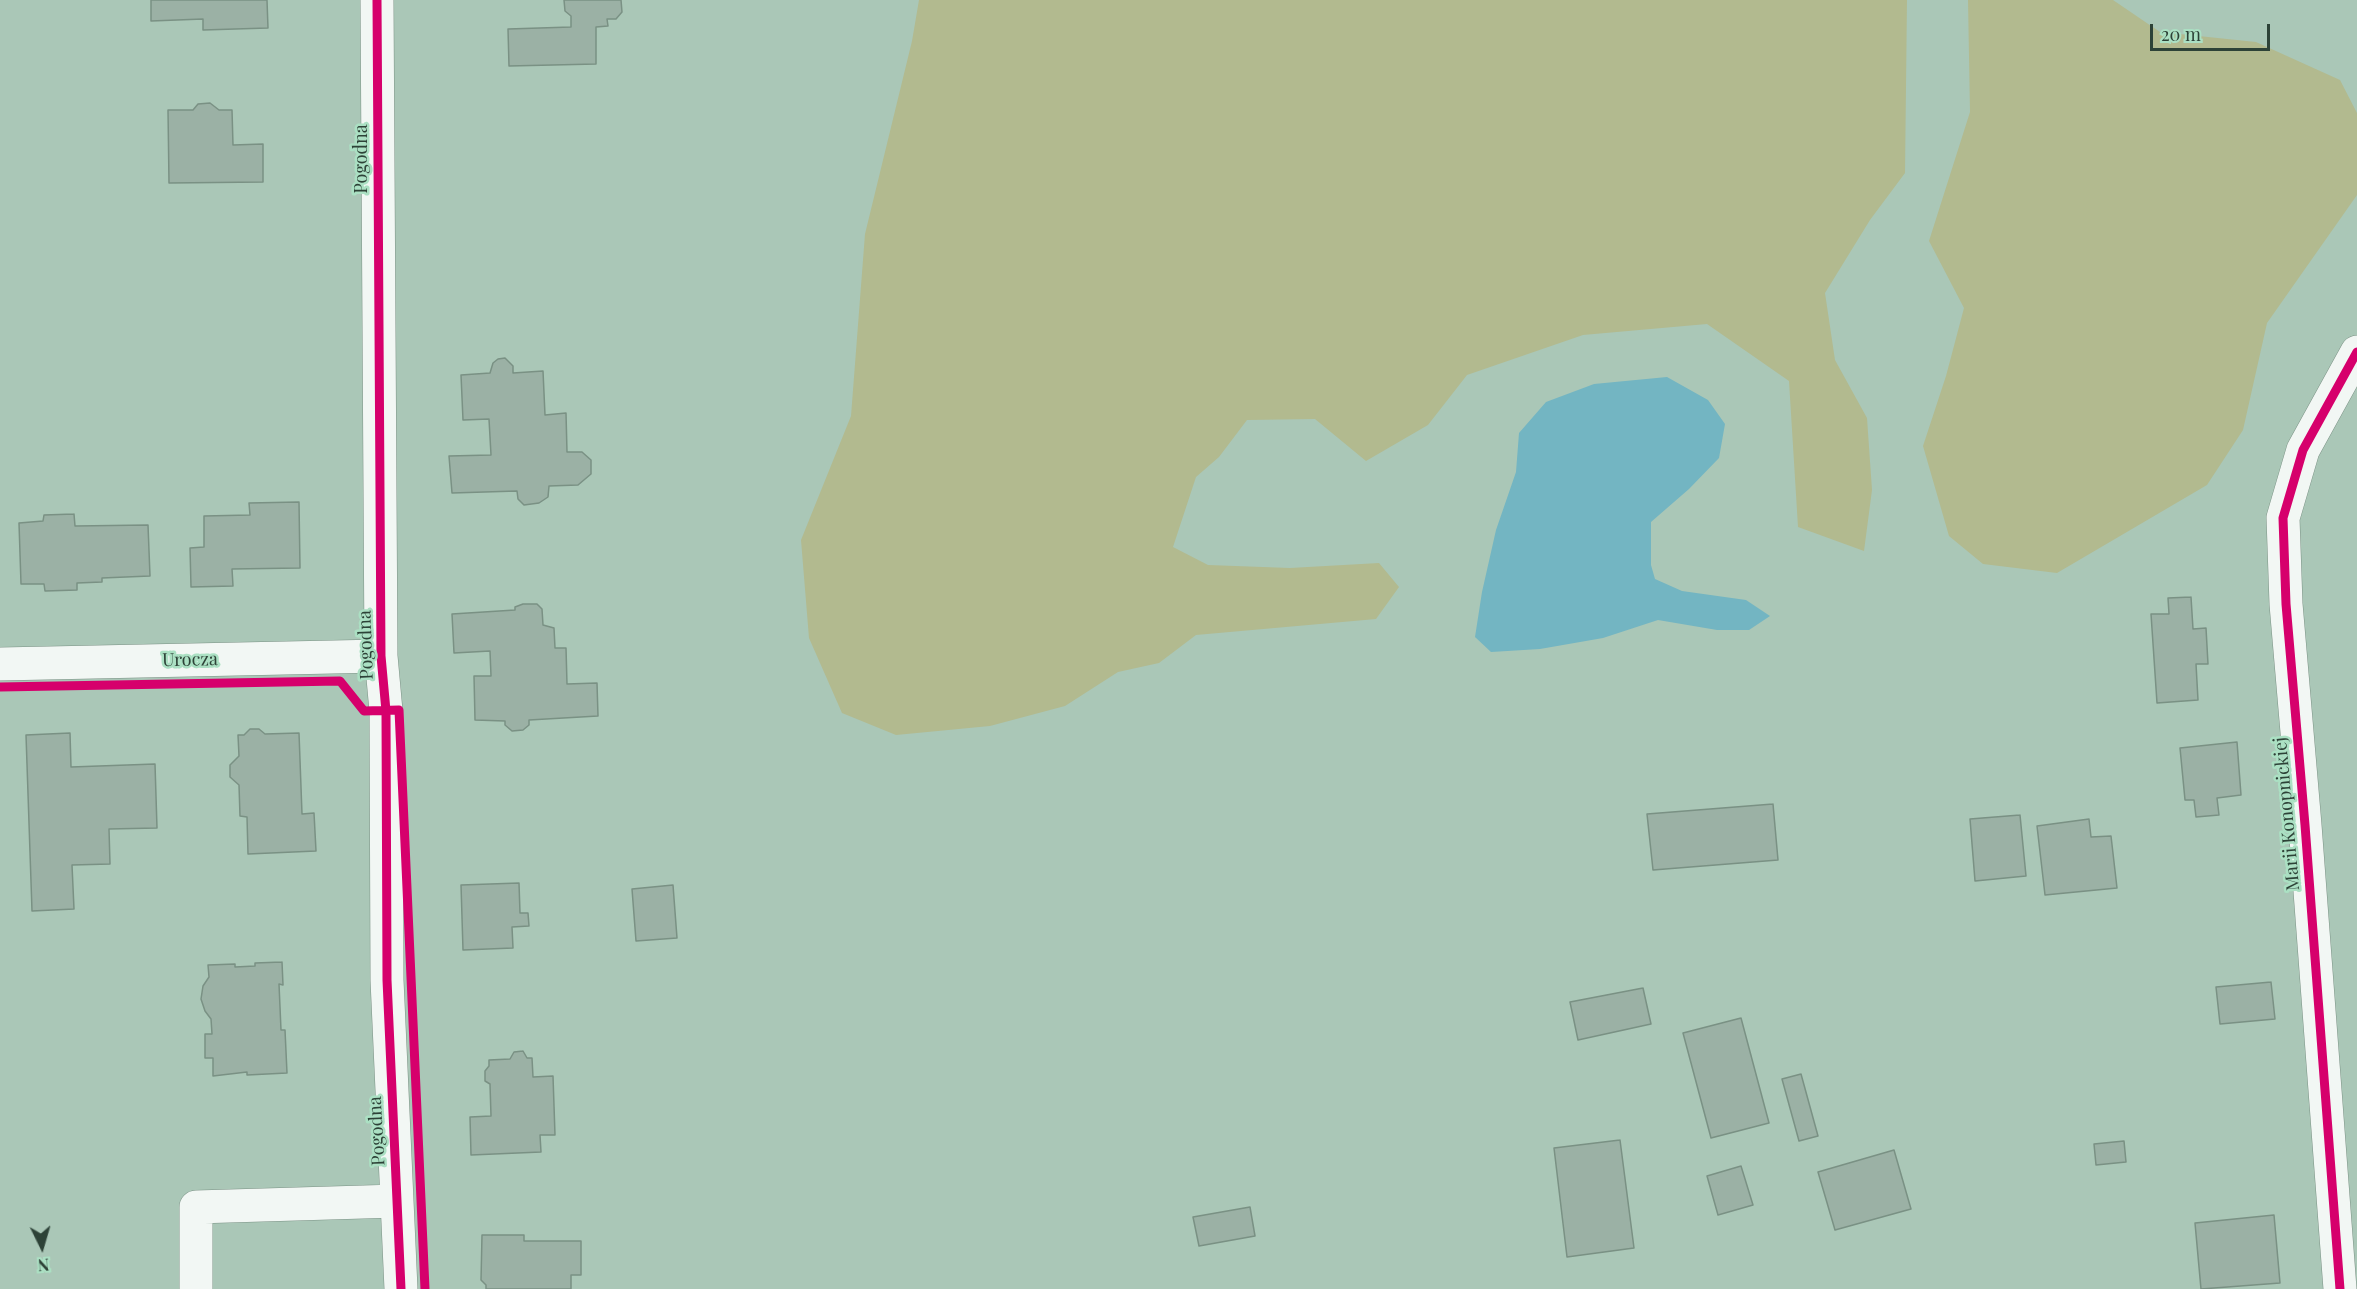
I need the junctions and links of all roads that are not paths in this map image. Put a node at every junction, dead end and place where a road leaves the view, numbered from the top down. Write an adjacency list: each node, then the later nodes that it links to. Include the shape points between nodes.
1 (377, 0): 3 (street, Pogodna)
2 (2357, 352): 8 (street, Marii Konopnickiej, via 2303,450 2283,518 2286,604)
3 (381, 656): 4 (street, Urocza); 5 (street, Pogodna, via 386,711 387,980)
4 (0, 664)
5 (397, 1201): 6 (street, via 196,1207); 7 (street, Pogodna)
6 (196, 1289)
7 (401, 1289)
8 (2340, 1289)

